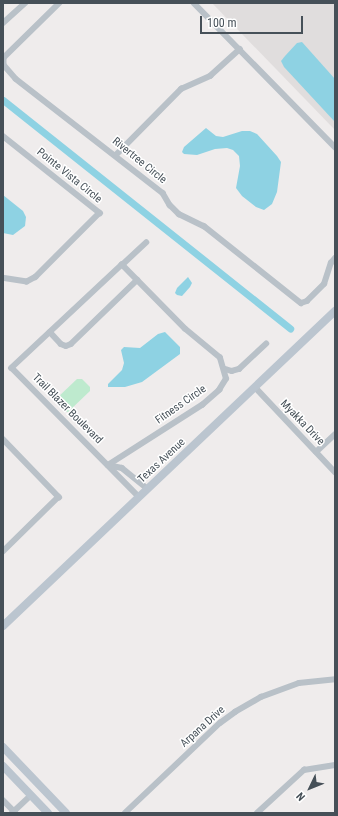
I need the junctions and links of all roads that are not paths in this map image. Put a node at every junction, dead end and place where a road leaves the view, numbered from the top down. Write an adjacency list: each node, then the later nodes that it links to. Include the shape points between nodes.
1 (25, 3): 4 (street)
2 (60, 3): 8 (street, Rivertree Circle, via 4,58 4,65 16,79)
3 (194, 3): 5 (street)
4 (3, 23)
5 (240, 49): 7 (street); 8 (street, via 210,76 181,89)
6 (3, 136): 12 (street, Pointe Vista Circle, via 100,213 36,277 27,282)
7 (335, 147)
8 (116, 155): 10 (street, Rivertree Circle, via 162,193 179,214 204,226 301,303 307,301 324,284 331,262)
9 (146, 243): 11 (street)
10 (335, 258)
11 (122, 265): 13 (street); 15 (street)
12 (3, 278)
13 (137, 280): 15 (street, via 71,344 61,344); 17 (street, via 185,329 220,358)
14 (335, 311): 18 (street, Texas Avenue)
15 (50, 332): 22 (street, Trail Blazer Boulevard, via 12,368)
16 (266, 344): 17 (street, via 239,369)
17 (225, 369): 22 (street, Fitness Circle, via 226,379 219,390 202,405)
18 (255, 388): 21 (street, Myakka Drive); 24 (street, Texas Avenue)
19 (335, 434): 21 (street)
20 (3, 439): 26 (street, via 59,497)
21 (316, 452): 23 (street, Myakka Drive)
22 (108, 464): 24 (street, Trail Blazer Boulevard, via 122,468); 25 (street, Trail Blazer Boulevard)
23 (335, 472)
24 (148, 488): 25 (street, Texas Avenue)
25 (139, 497): 27 (street, Texas Avenue)
26 (3, 552)
27 (3, 626)
28 (335, 680): 37 (street, Arpana Drive, via 299,683 261,697 235,712 220,723)
29 (3, 747): 36 (street)
30 (335, 765): 38 (street, via 304,770)
31 (3, 766): 32 (street)
32 (31, 795): 34 (street); 35 (street)
33 (3, 800): 34 (street)
34 (14, 812)
35 (48, 813)
36 (66, 813)
37 (125, 813)
38 (257, 813)

